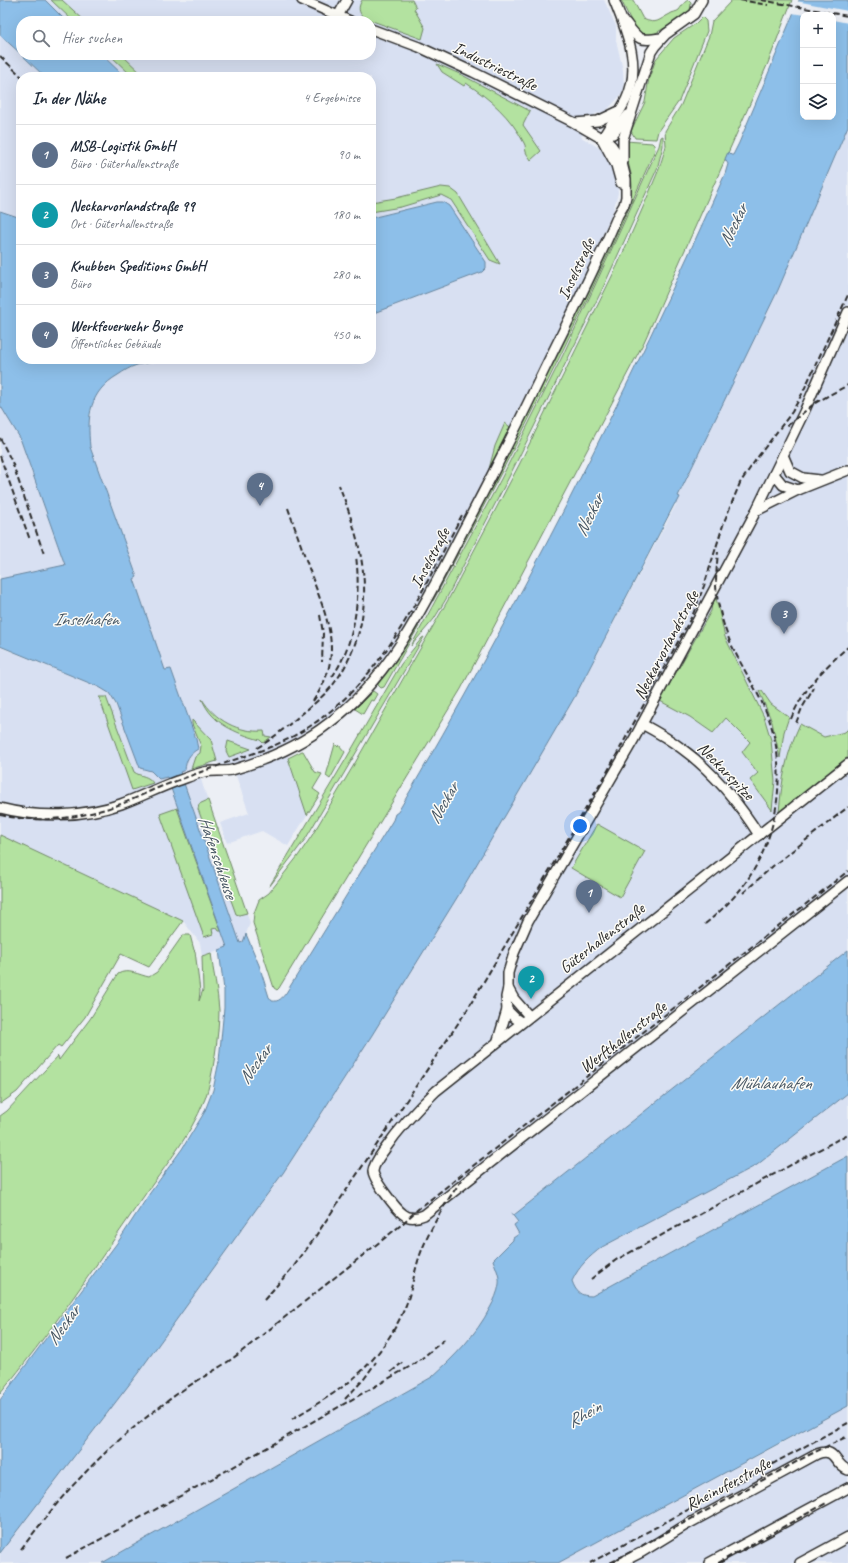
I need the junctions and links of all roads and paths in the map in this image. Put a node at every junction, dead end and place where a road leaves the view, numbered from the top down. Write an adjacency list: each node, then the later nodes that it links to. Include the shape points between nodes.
1 (302, 0): 6 (street)
2 (347, 0): 6 (street)
3 (614, 0): 5 (street)
4 (702, 0): 8 (street, via 694,14)
5 (620, 13): 8 (street, via 632,32 640,39); 9 (street, via 630,43 634,69 626,100)
6 (338, 16)
7 (376, 31): 11 (street, Industriestraße, via 473,72)
8 (661, 38): 10 (street, via 651,52)
9 (618, 111): 11 (street, via 598,121); 12 (street)
10 (631, 111): 12 (street, via 613,134); 13 (street, via 623,139)
11 (574, 123): 12 (street, Industriestraße)
12 (602, 139): 13 (street, Inselstraße, via 612,146); 14 (street, Inselstraße, via 619,174 621,190)
13 (623, 165): 14 (street, Inselstraße, via 626,197)
14 (618, 215): 25 (street, Inselstraße, via 493,475 415,619 384,669 350,706 331,722 278,753 233,769 206,771 113,807 73,814 35,813)
15 (848, 312): 16 (street, Neckarvorlandstraße)
16 (783, 455): 17 (street); 19 (street, Neckarvorlandstraße)
17 (790, 470): 19 (street); 20 (street, via 804,478)
18 (848, 470): 20 (street)
19 (774, 474): 21 (street, via 782,484); 22 (street, Neckarvorlandstraße)
20 (821, 480): 21 (street)
21 (798, 490): 22 (street)
22 (756, 511): 23 (street, Neckarvorlandstraße)
23 (642, 724): 26 (street, Neckarspitze, via 682,748 709,772 738,805); 28 (street, Neckarvorlandstraße, via 528,921 514,953 508,974)
24 (848, 764): 26 (street, Güterhallenstraße)
25 (0, 808)
26 (759, 835): 30 (street, Güterhallenstraße)
27 (848, 881): 32 (street, Werfthallenstraße, via 424,1215)
28 (508, 988): 29 (street, Neckarvorlandstraße); 30 (street)
29 (507, 1010): 30 (street, via 515,1018); 31 (street, Neckarvorlandstraße)
30 (525, 1019): 31 (street, Güterhallenstraße)
31 (498, 1040): 32 (street, Güterhallenstraße, via 414,1111 374,1166 373,1175 377,1182 403,1214)
32 (417, 1217)
33 (848, 1470): 36 (street, Rheinuferstraße, via 842,1468 831,1453 825,1451 817,1454)
34 (848, 1488): 37 (street)
35 (848, 1537): 38 (street)
36 (620, 1563)
37 (709, 1563)
38 (800, 1563)

